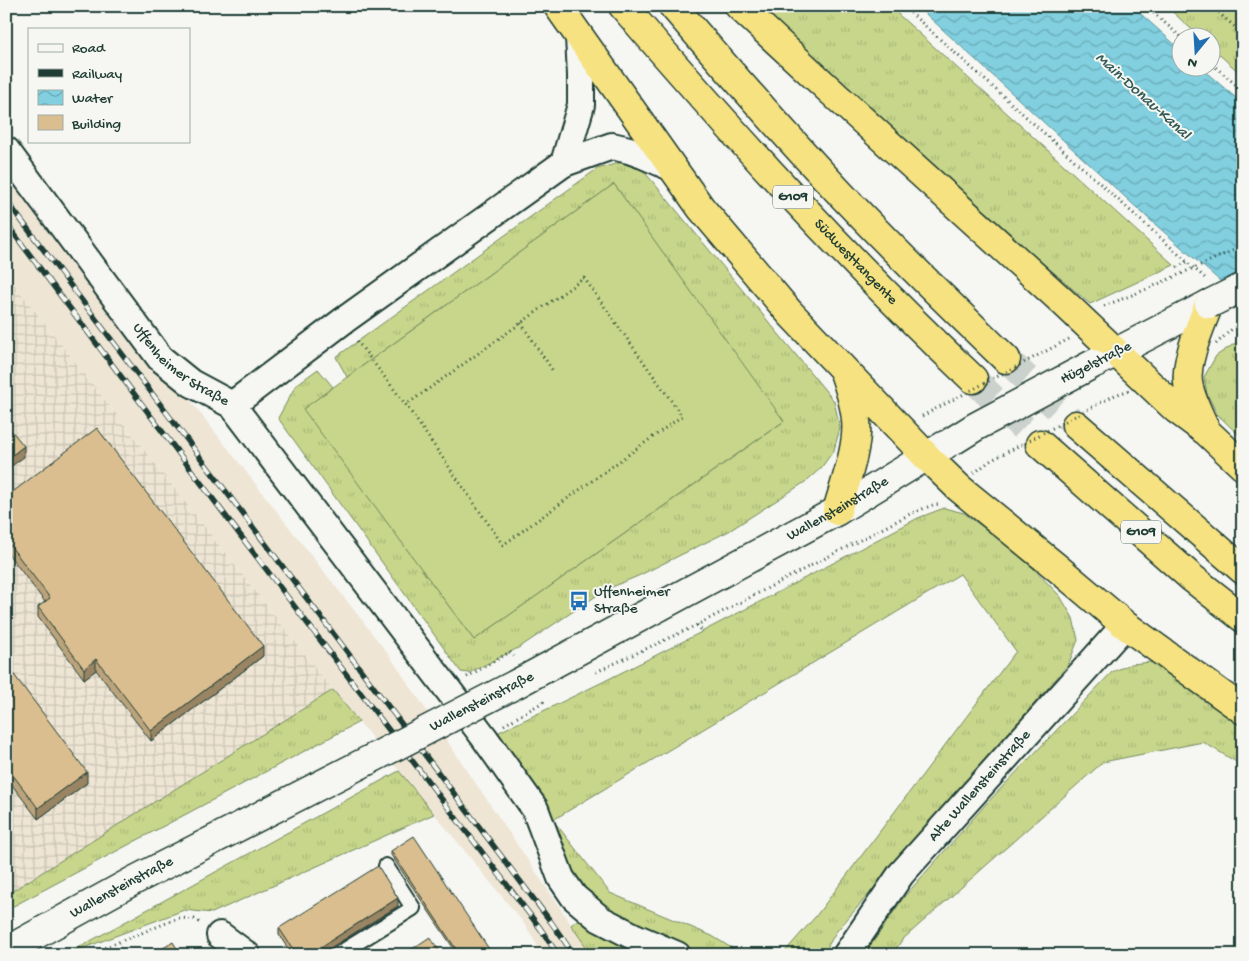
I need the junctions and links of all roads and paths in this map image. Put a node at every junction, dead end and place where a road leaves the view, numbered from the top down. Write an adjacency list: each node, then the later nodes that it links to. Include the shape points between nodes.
1 (558, 6): 10 (highway)
2 (623, 6): 31 (highway, Südwesttangente / G109, via 816,223)
3 (673, 6): 28 (highway, G109, via 844,197)
4 (739, 6): 27 (highway, via 1062,301)
5 (903, 6): 17 (path)
6 (1146, 6): 8 (path)
7 (1211, 6): 9 (path)
8 (1172, 29)
9 (1243, 34)
10 (579, 37): 14 (street, via 581,106); 15 (highway)
11 (1222, 73): 12 (path)
12 (1243, 91)
13 (6, 150): 33 (street, Uffenheimer Straße, via 160,358 191,384)
14 (564, 163): 15 (street, via 612,146); 22 (street)
15 (673, 168): 29 (highway, via 701,208 789,312)
16 (1243, 246): 21 (path, bridge)
17 (1187, 262): 18 (path); 20 (path)
18 (1177, 267)
19 (1243, 287): 20 (street, bridge)
20 (1208, 292): 25 (highway)
21 (1122, 299)
22 (343, 321): 33 (street); 34 (path)
23 (521, 323): 30 (path); 34 (path); 34 (path, via 584,278 682,416 503,544)
24 (1243, 323): 25 (path, bridge, via 1232,329)
25 (1197, 334): 27 (street, Hügelstraße); 37 (highway, via 1188,381)
26 (1071, 338): 35 (path, bridge)
27 (1105, 358): 37 (highway); 38 (street, Hügelstraße, bridge)
28 (1006, 359)
29 (844, 370): 40 (highway); 44 (highway, via 857,421 856,440)
30 (553, 372)
31 (973, 379)
32 (1136, 388): 42 (path, bridge, via 1115,395 999,456)
33 (232, 405): 54 (street, Uffenheimer Straße)
34 (406, 406)
35 (922, 416)
36 (1076, 425): 45 (highway, G109)
37 (1207, 432): 41 (highway)
38 (951, 442): 40 (street, Wallensteinstraße)
39 (1040, 444): 48 (highway, G109, via 1192,578)
40 (926, 456): 44 (street, Wallensteinstraße); 50 (highway, via 958,488)
41 (1243, 466)
42 (974, 473)
43 (945, 503): 49 (path, via 933,504 912,513)
44 (837, 511): 52 (street, Wallensteinstraße)
45 (1243, 570)
46 (579, 601): 47 (path)
47 (583, 607)
48 (1243, 618)
49 (697, 625): 51 (path); 53 (path)
50 (1125, 625): 56 (highway); 65 (street, Alte Wallensteinstraße, via 901,874)
51 (701, 630)
52 (518, 671): 54 (path, via 510,652); 60 (street, Wallensteinstraße, bridge, via 369,760 133,881)
53 (595, 672)
54 (446, 688): 57 (street, Uffenheimer Straße)
55 (541, 697): 57 (path, via 543,702)
56 (1243, 710)
57 (484, 737): 64 (street, Uffenheimer Straße, via 535,809 561,878 574,897 600,919)
58 (386, 866): 63 (lane, via 413,908)
59 (220, 935): 61 (path, via 194,919 179,918); 62 (street)
60 (6, 951)
61 (86, 955)
62 (247, 955)
63 (337, 955)
64 (677, 955)
65 (846, 955)

